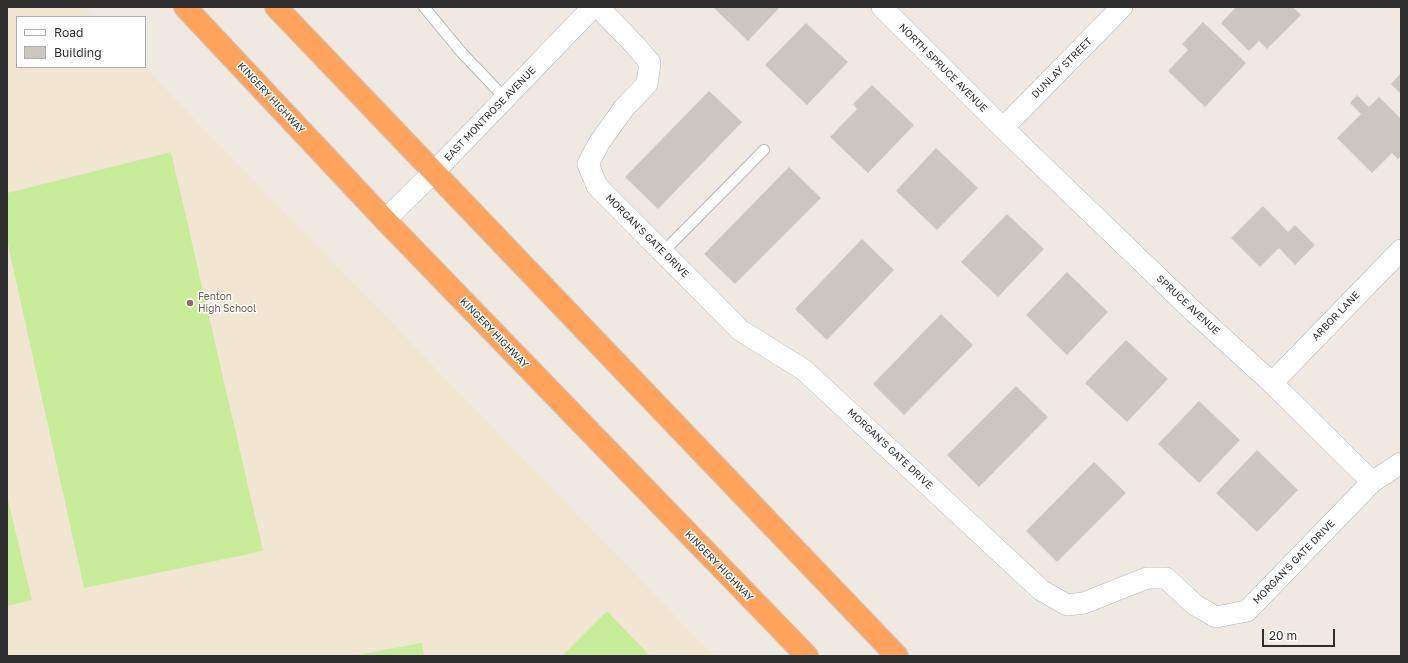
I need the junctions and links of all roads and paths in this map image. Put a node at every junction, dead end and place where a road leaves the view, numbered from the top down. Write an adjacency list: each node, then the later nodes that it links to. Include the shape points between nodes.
1 (185, 7): 12 (highway, KINGERY HIGHWAY)
2 (276, 7): 11 (highway)
3 (424, 7): 8 (lane, via 462,53)
4 (593, 7): 8 (street, EAST MONTROSE AVENUE)
5 (598, 7): 14 (street, MORGAN'S GATE DRIVE, via 650,63 647,84 624,108 588,164 597,186)
6 (882, 7): 9 (street, NORTH SPRUCE AVENUE)
7 (1122, 7): 9 (street, DUNLAY STREET)
8 (505, 98): 11 (street, EAST MONTROSE AVENUE)
9 (1003, 128): 15 (street, SPRUCE AVENUE, via 1192,310)
10 (764, 150): 14 (lane)
11 (434, 172): 12 (street, EAST MONTROSE AVENUE); 19 (highway)
12 (385, 220): 18 (highway, KINGERY HIGHWAY)
13 (1401, 250): 15 (street, ARBOR LANE)
14 (663, 252): 17 (street, MORGAN'S GATE DRIVE, via 740,330 804,370 1041,590 1067,605 1084,602 1147,578 1166,578 1195,605 1216,618 1247,611)
15 (1272, 383): 17 (street, SPRUCE AVENUE)
16 (1401, 463): 17 (street)
17 (1372, 482)
18 (807, 656)
19 (897, 656)

